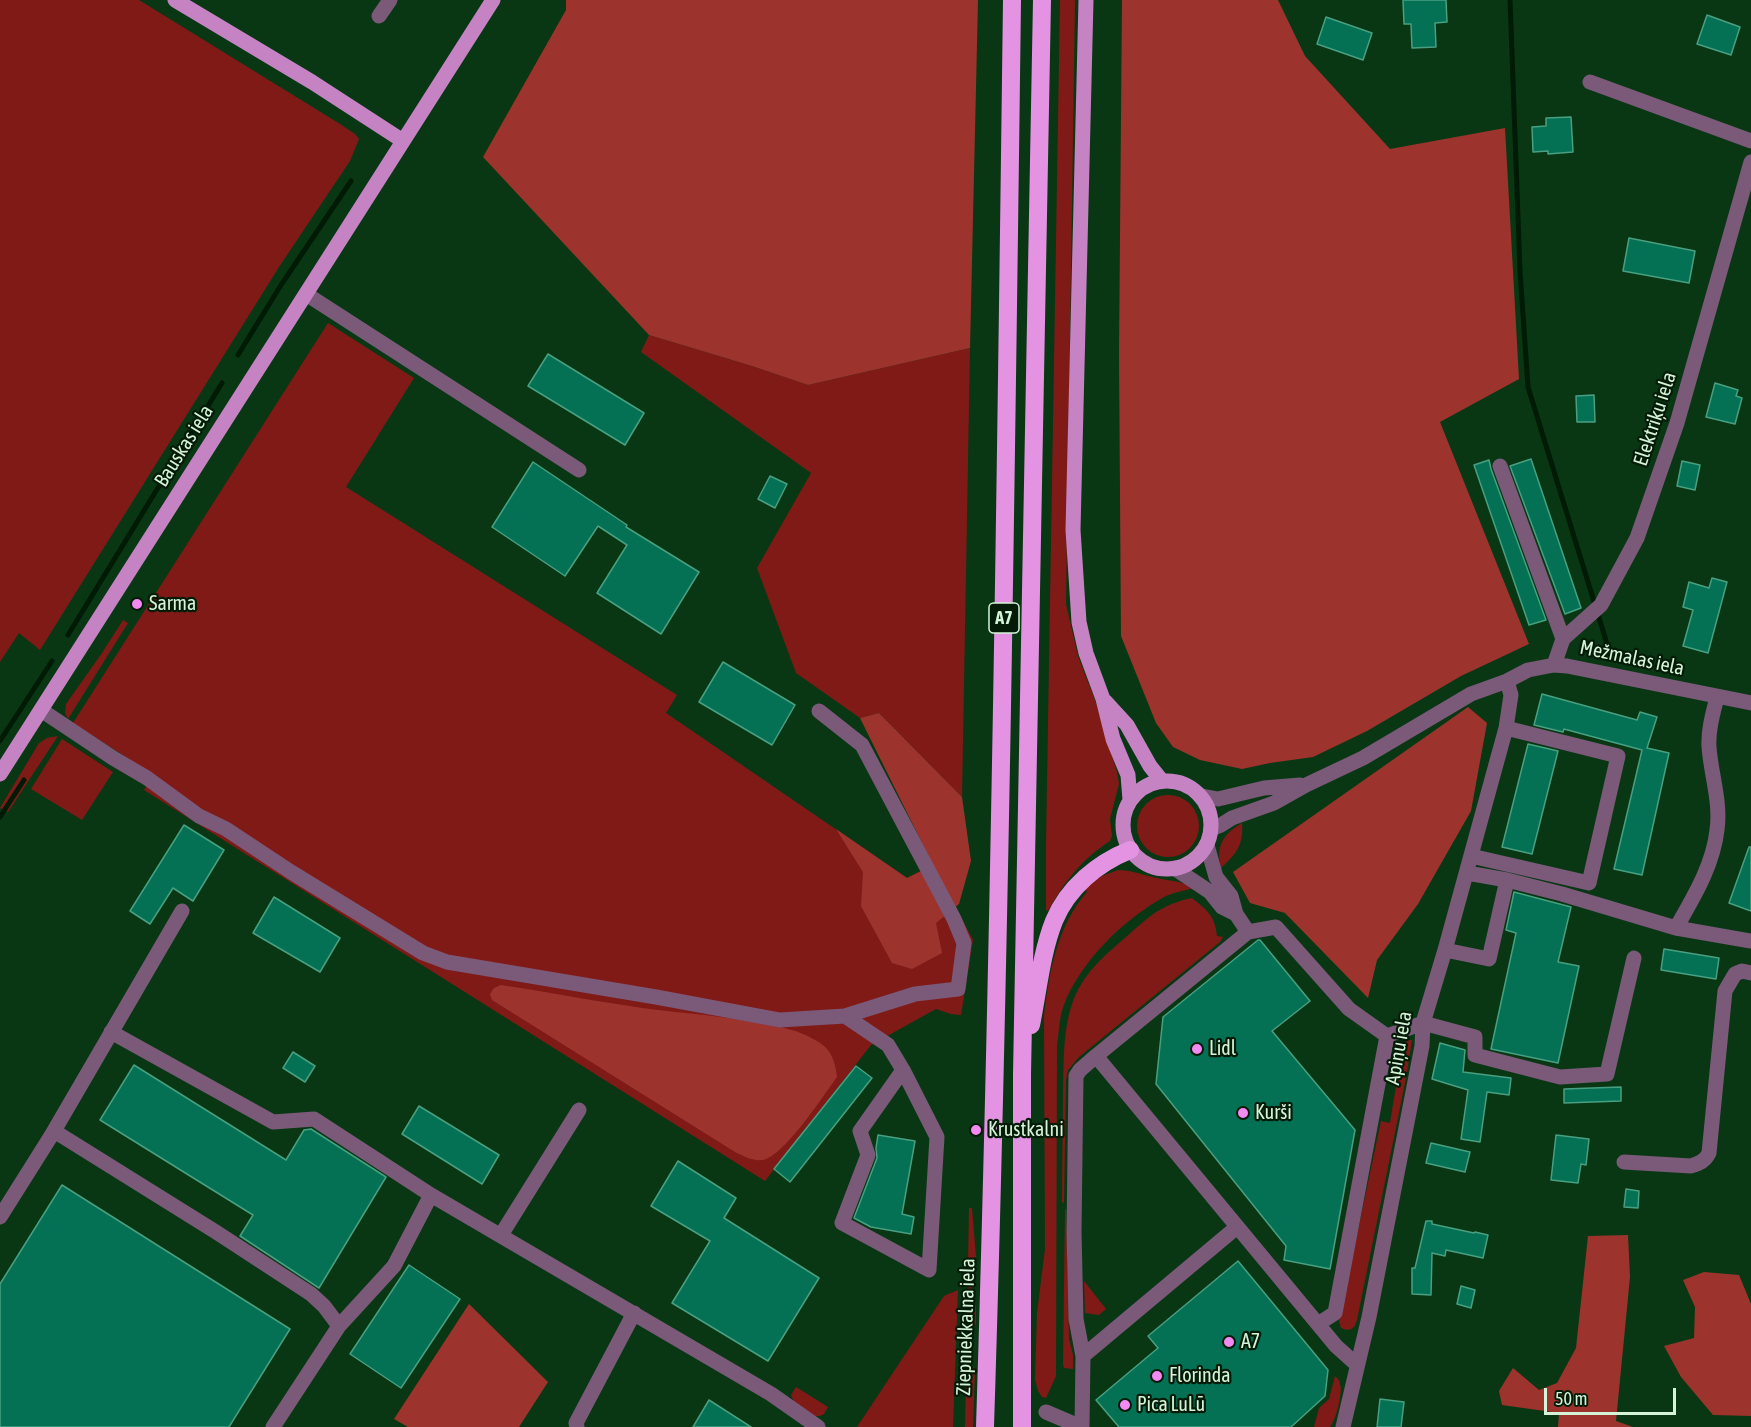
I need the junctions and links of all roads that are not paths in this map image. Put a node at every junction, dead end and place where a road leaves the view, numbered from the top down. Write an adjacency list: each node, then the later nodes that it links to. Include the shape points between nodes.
1 (175, 0): 9 (main road)
2 (390, 0): 7 (street)
3 (493, 0): 9 (main road, Bauskas iela)
4 (1012, 0): 63 (highway, Ziepniekkalna iela / A7, via 1004,614)
5 (1041, 0): 49 (highway, A7)
6 (1086, 0): 19 (main road, via 1073,530 1078,622)
7 (379, 16)
8 (1590, 82): 10 (street)
9 (403, 141): 12 (main road, Bauskas iela)
10 (1751, 141)
11 (1751, 162): 15 (street, Elektriķu iela, via 1677,423 1637,538 1601,604)
12 (306, 294): 14 (street); 21 (main road, Bauskas iela)
13 (1500, 466): 15 (street)
14 (579, 470)
15 (1563, 639): 16 (street, Elektriķu iela)
16 (1554, 665): 17 (street, Mežmalas iela, via 1528,670); 18 (street, Mežmalas iela)
17 (1507, 681): 23 (street, Apiņu iela, via 1511,695); 26 (street, Mežmalas iela, via 1471,694 1363,758)
18 (1717, 697): 20 (street, Mežmalas iela); 37 (street, via 1709,745 1718,830 1708,867)
19 (1103, 699): 25 (main road, via 1127,725); 28 (main road, via 1128,775)
20 (1751, 703)
21 (41, 710): 24 (main road, Bauskas iela); 43 (street, via 199,816 423,953 447,962 780,1020)
22 (819, 711): 43 (street, via 862,745 964,944 958,989 915,994)
23 (1506, 728): 31 (street, Apiņu iela); 31 (street, via 1618,756 1589,883)
24 (0, 774)
25 (1162, 781): 27 (main road, via 1182,783); 28 (main road, via 1149,783)
26 (1306, 784): 27 (street, via 1264,788 1218,799); 29 (street, via 1274,803 1232,818)
27 (1202, 796): 29 (main road, via 1209,811)
28 (1130, 800): 30 (main road, via 1123,828)
29 (1209, 837): 32 (main road, via 1199,855); 36 (street, via 1216,877 1231,896)
30 (1130, 850): 32 (main road, via 1147,865); 49 (highway, via 1090,872 1054,920)
31 (1471, 856): 33 (street, Apiņu iela)
32 (1174, 868): 36 (street, via 1210,892 1222,908)
33 (1467, 873): 34 (street); 40 (street, Apiņu iela)
34 (1507, 880): 37 (street); 40 (street, via 1489,959)
35 (182, 911): 45 (street)
36 (1236, 914): 38 (street)
37 (1676, 928): 39 (street)
38 (1248, 932): 46 (street, via 1276,927 1349,1009); 47 (street)
39 (1751, 941)
40 (1445, 950): 44 (street, Apiņu iela)
41 (1634, 958): 44 (street, via 1607,1074 1560,1077 1475,1055 1475,1037)
42 (1751, 972): 52 (street, via 1735,974 1725,992 1706,1159 1691,1166)
43 (845, 1017): 48 (street, via 888,1045)
44 (1423, 1023): 46 (street); 61 (street, Apiņu iela, via 1422,1046 1369,1317)
45 (111, 1032): 51 (street); 53 (street, via 273,1122 314,1119)
46 (1387, 1036): 58 (street, via 1335,1313)
47 (1096, 1056): 55 (street); 60 (street, via 1076,1076 1074,1232 1077,1318)
48 (903, 1070): 48 (street, via 860,1131 868,1155 842,1223 929,1270 937,1137)
49 (1022, 1074): 67 (highway, A7)
50 (579, 1110): 56 (street)
51 (54, 1131): 54 (street); 59 (street, via 311,1294)
52 (1624, 1162)
53 (431, 1195): 56 (street); 59 (street, via 394,1266)
54 (0, 1217)
55 (1237, 1227): 58 (street); 60 (street)
56 (501, 1235): 57 (street)
57 (634, 1313): 65 (street); 66 (street, via 771,1394)
58 (1318, 1324): 61 (street)
59 (339, 1326): 64 (street)
60 (1083, 1356): 68 (street)
61 (1356, 1364): 69 (street, Apiņu iela)
62 (1046, 1412): 68 (street)
63 (986, 1423)
64 (273, 1427)
65 (577, 1427)
66 (818, 1427)
67 (1022, 1427)
68 (1082, 1427)
69 (1343, 1427)

